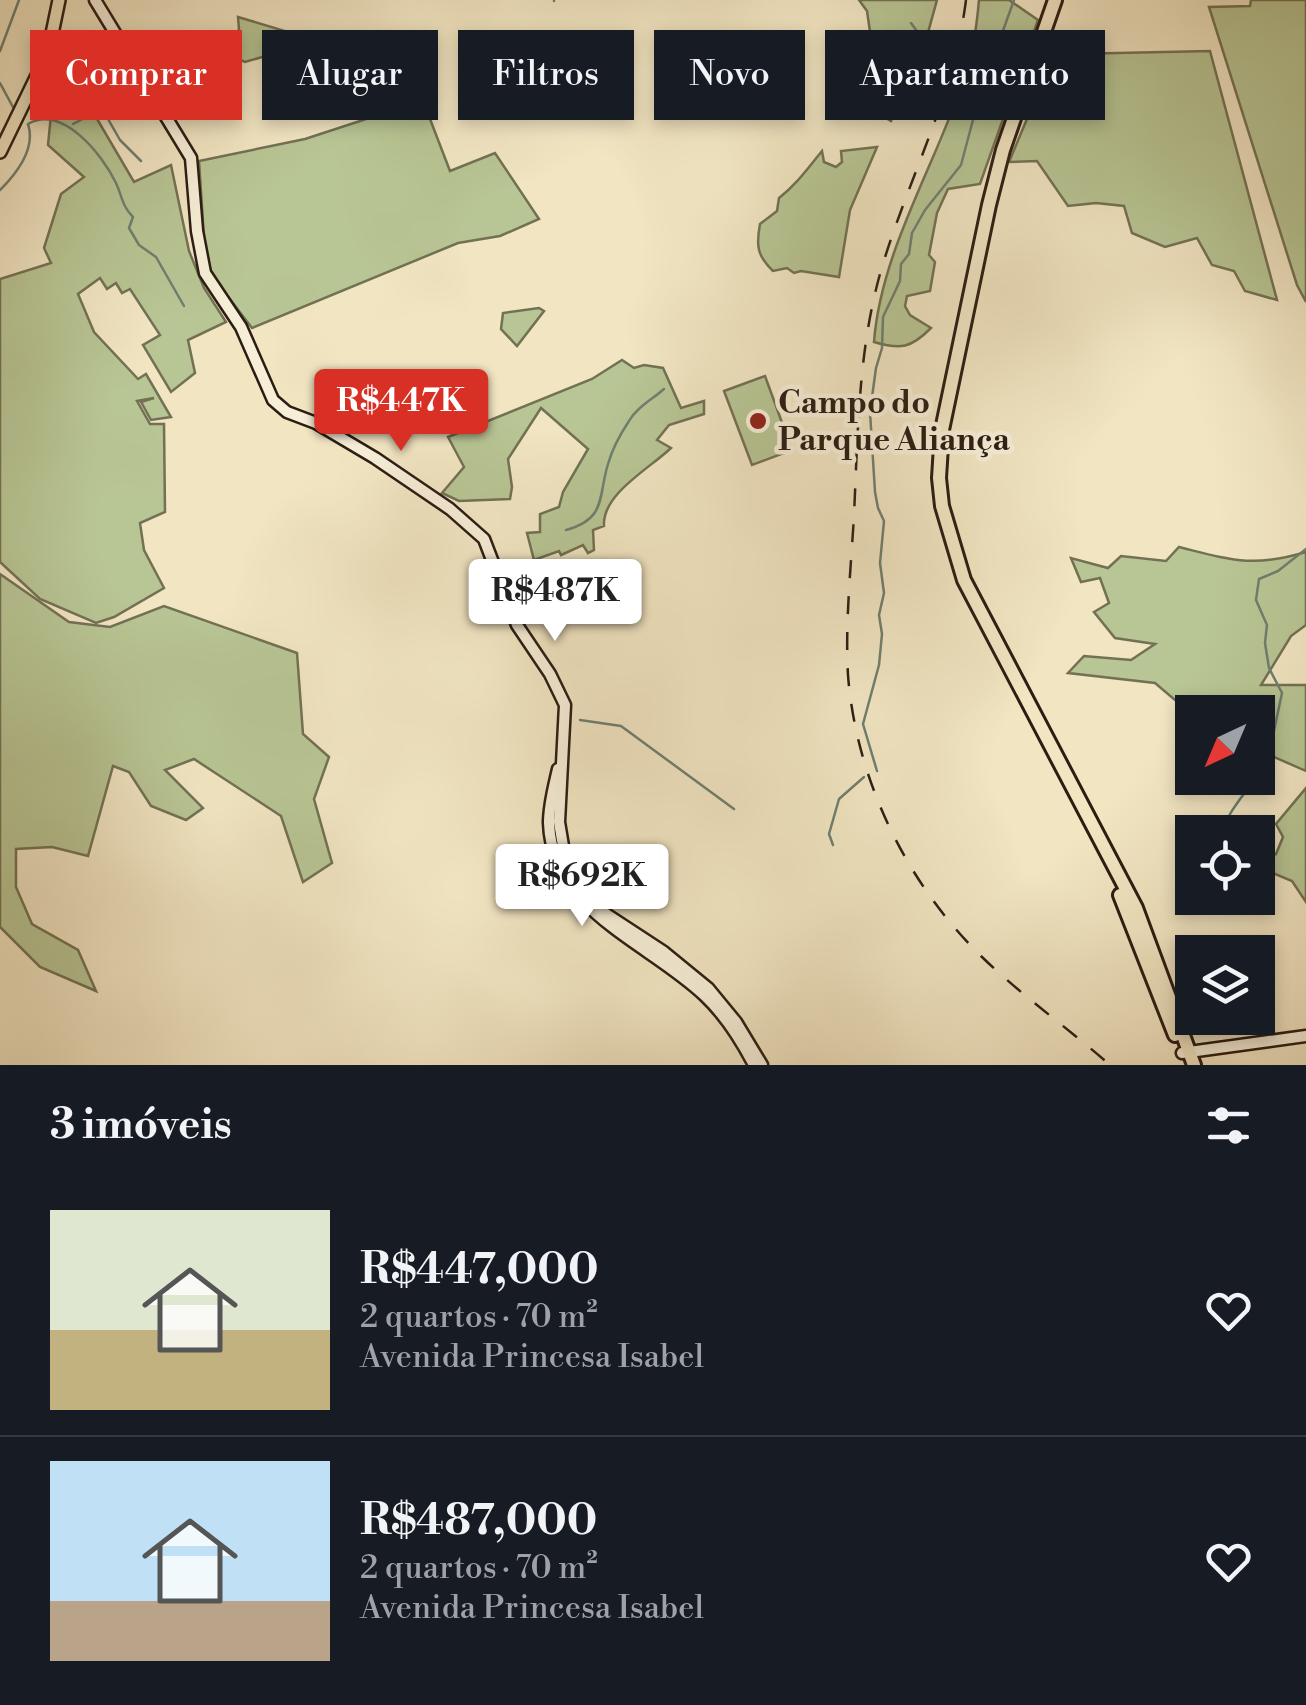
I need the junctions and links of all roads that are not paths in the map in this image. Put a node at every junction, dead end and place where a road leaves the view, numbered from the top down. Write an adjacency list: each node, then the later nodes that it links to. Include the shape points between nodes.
1 (59, 0): 4 (main road, via 48,53)
2 (96, 0): 5 (main road, via 191,158 205,273 241,328 273,400 375,458 484,539 517,625 565,704)
3 (1052, 0): 7 (highway, via 978,238 942,405 940,478 964,580 1046,749 1136,908)
4 (0, 152)
5 (563, 748): 8 (main road, via 549,826 574,890 603,921 703,994); 9 (main road, via 559,822 576,880 606,914 708,988)
6 (1306, 1036): 7 (main road)
7 (1188, 1059)
8 (754, 1065)
9 (762, 1065)

